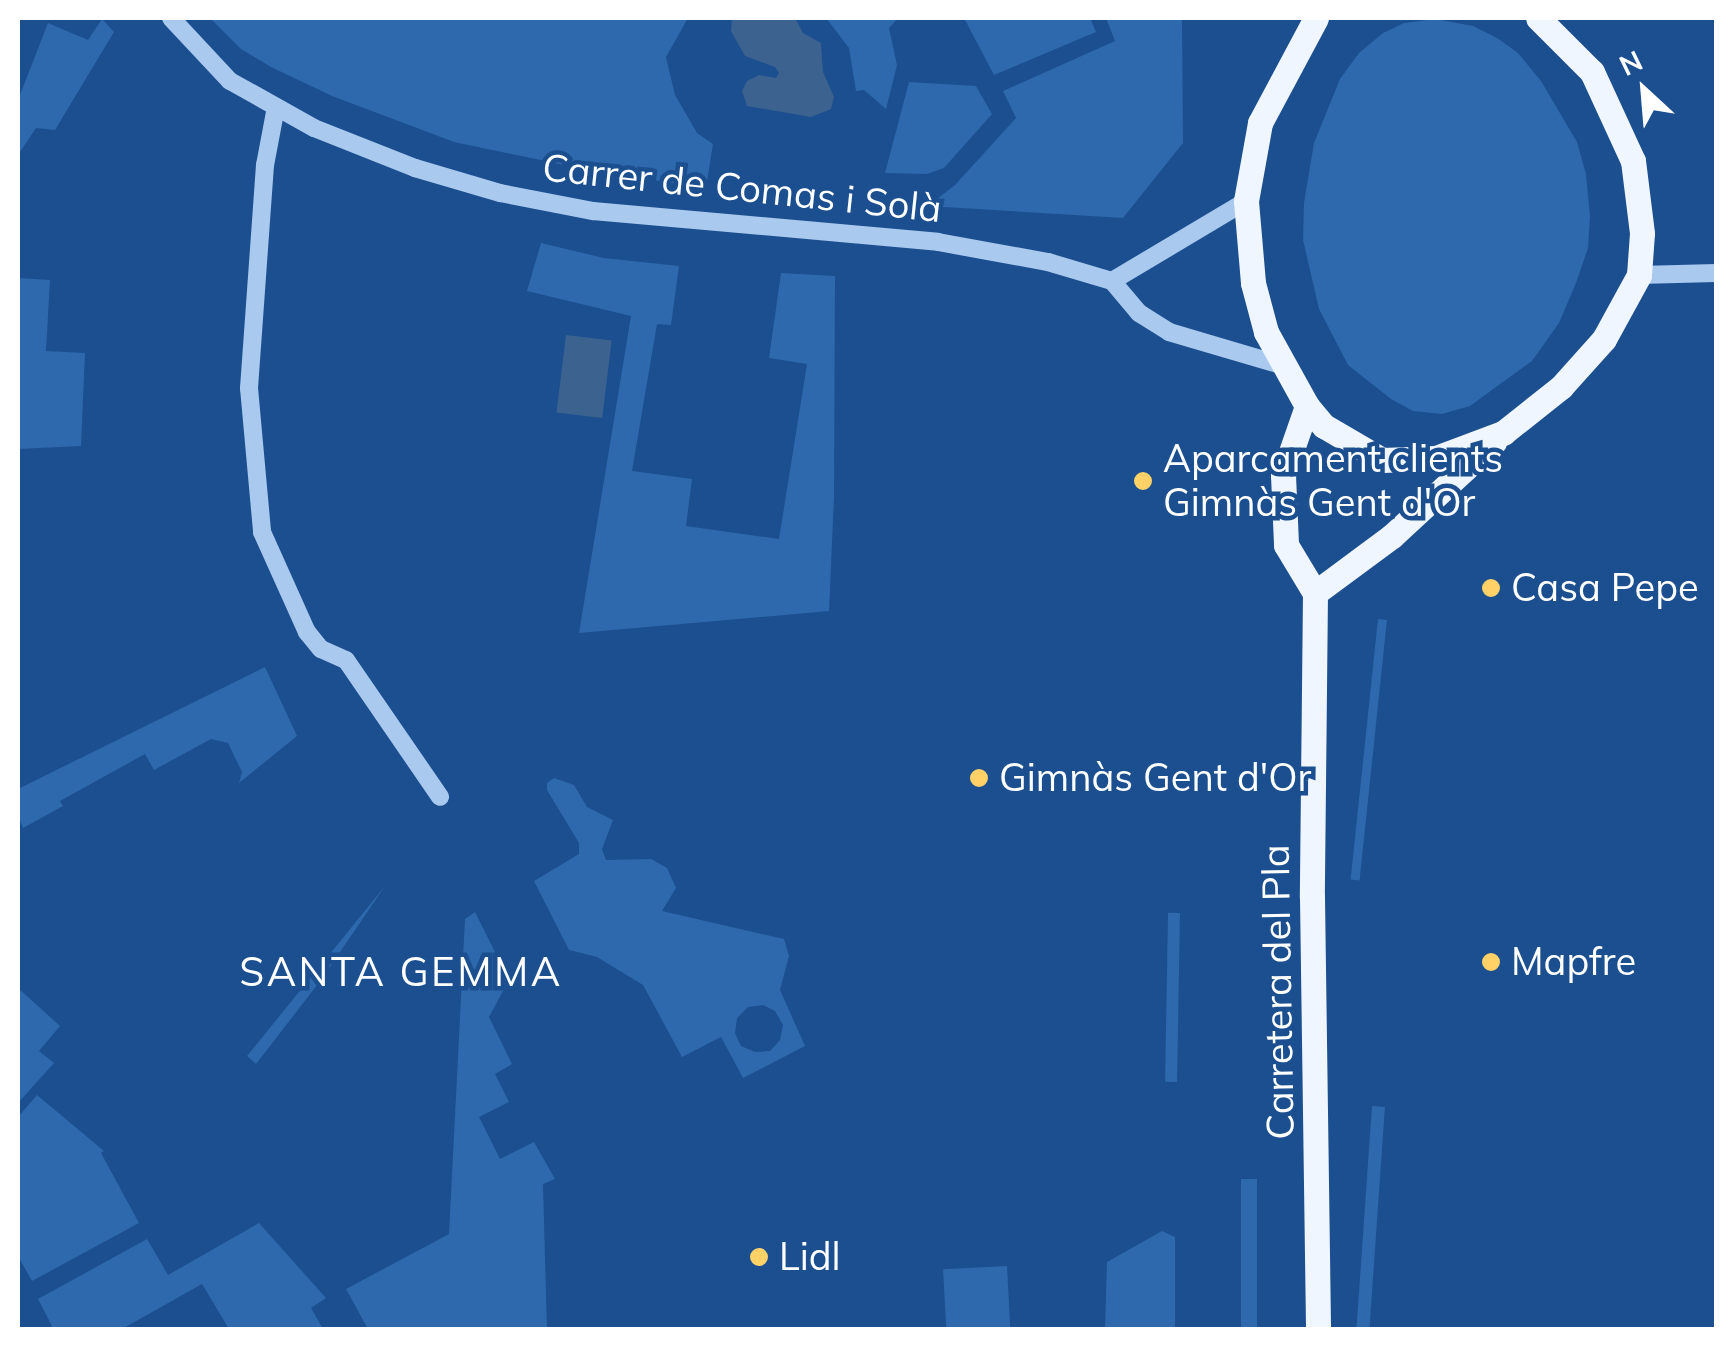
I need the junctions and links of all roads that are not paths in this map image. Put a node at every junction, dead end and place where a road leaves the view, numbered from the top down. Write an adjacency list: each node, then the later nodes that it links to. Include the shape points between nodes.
1 (171, 18): 6 (street, Carrer de Comas i Solà, via 230,81)
2 (1291, 18): 5 (main road)
3 (1316, 18): 5 (main road)
4 (1538, 18): 9 (main road, via 1592,72 1632,161 1642,233)
5 (1284, 76): 7 (main road, via 1260,123)
6 (276, 107): 10 (street, Carrer de Comas i Solà, via 362,148 500,193 612,213 956,244); 15 (street, via 264,165 249,388 262,532 307,632 320,649 346,660)
7 (1246, 202): 10 (street); 11 (main road, via 1253,283)
8 (1716, 273): 9 (street)
9 (1639, 275): 13 (main road, via 1604,339 1561,387)
10 (1112, 281): 11 (street, via 1139,313 1168,332)
11 (1282, 365): 12 (main road)
12 (1307, 406): 13 (main road, via 1324,426 1382,460 1436,458); 14 (main road, via 1282,474 1286,545)
13 (1503, 433): 14 (main road, via 1392,536)
14 (1315, 593): 16 (main road, Carretera del Pla)
15 (440, 797)
16 (1318, 1330)

